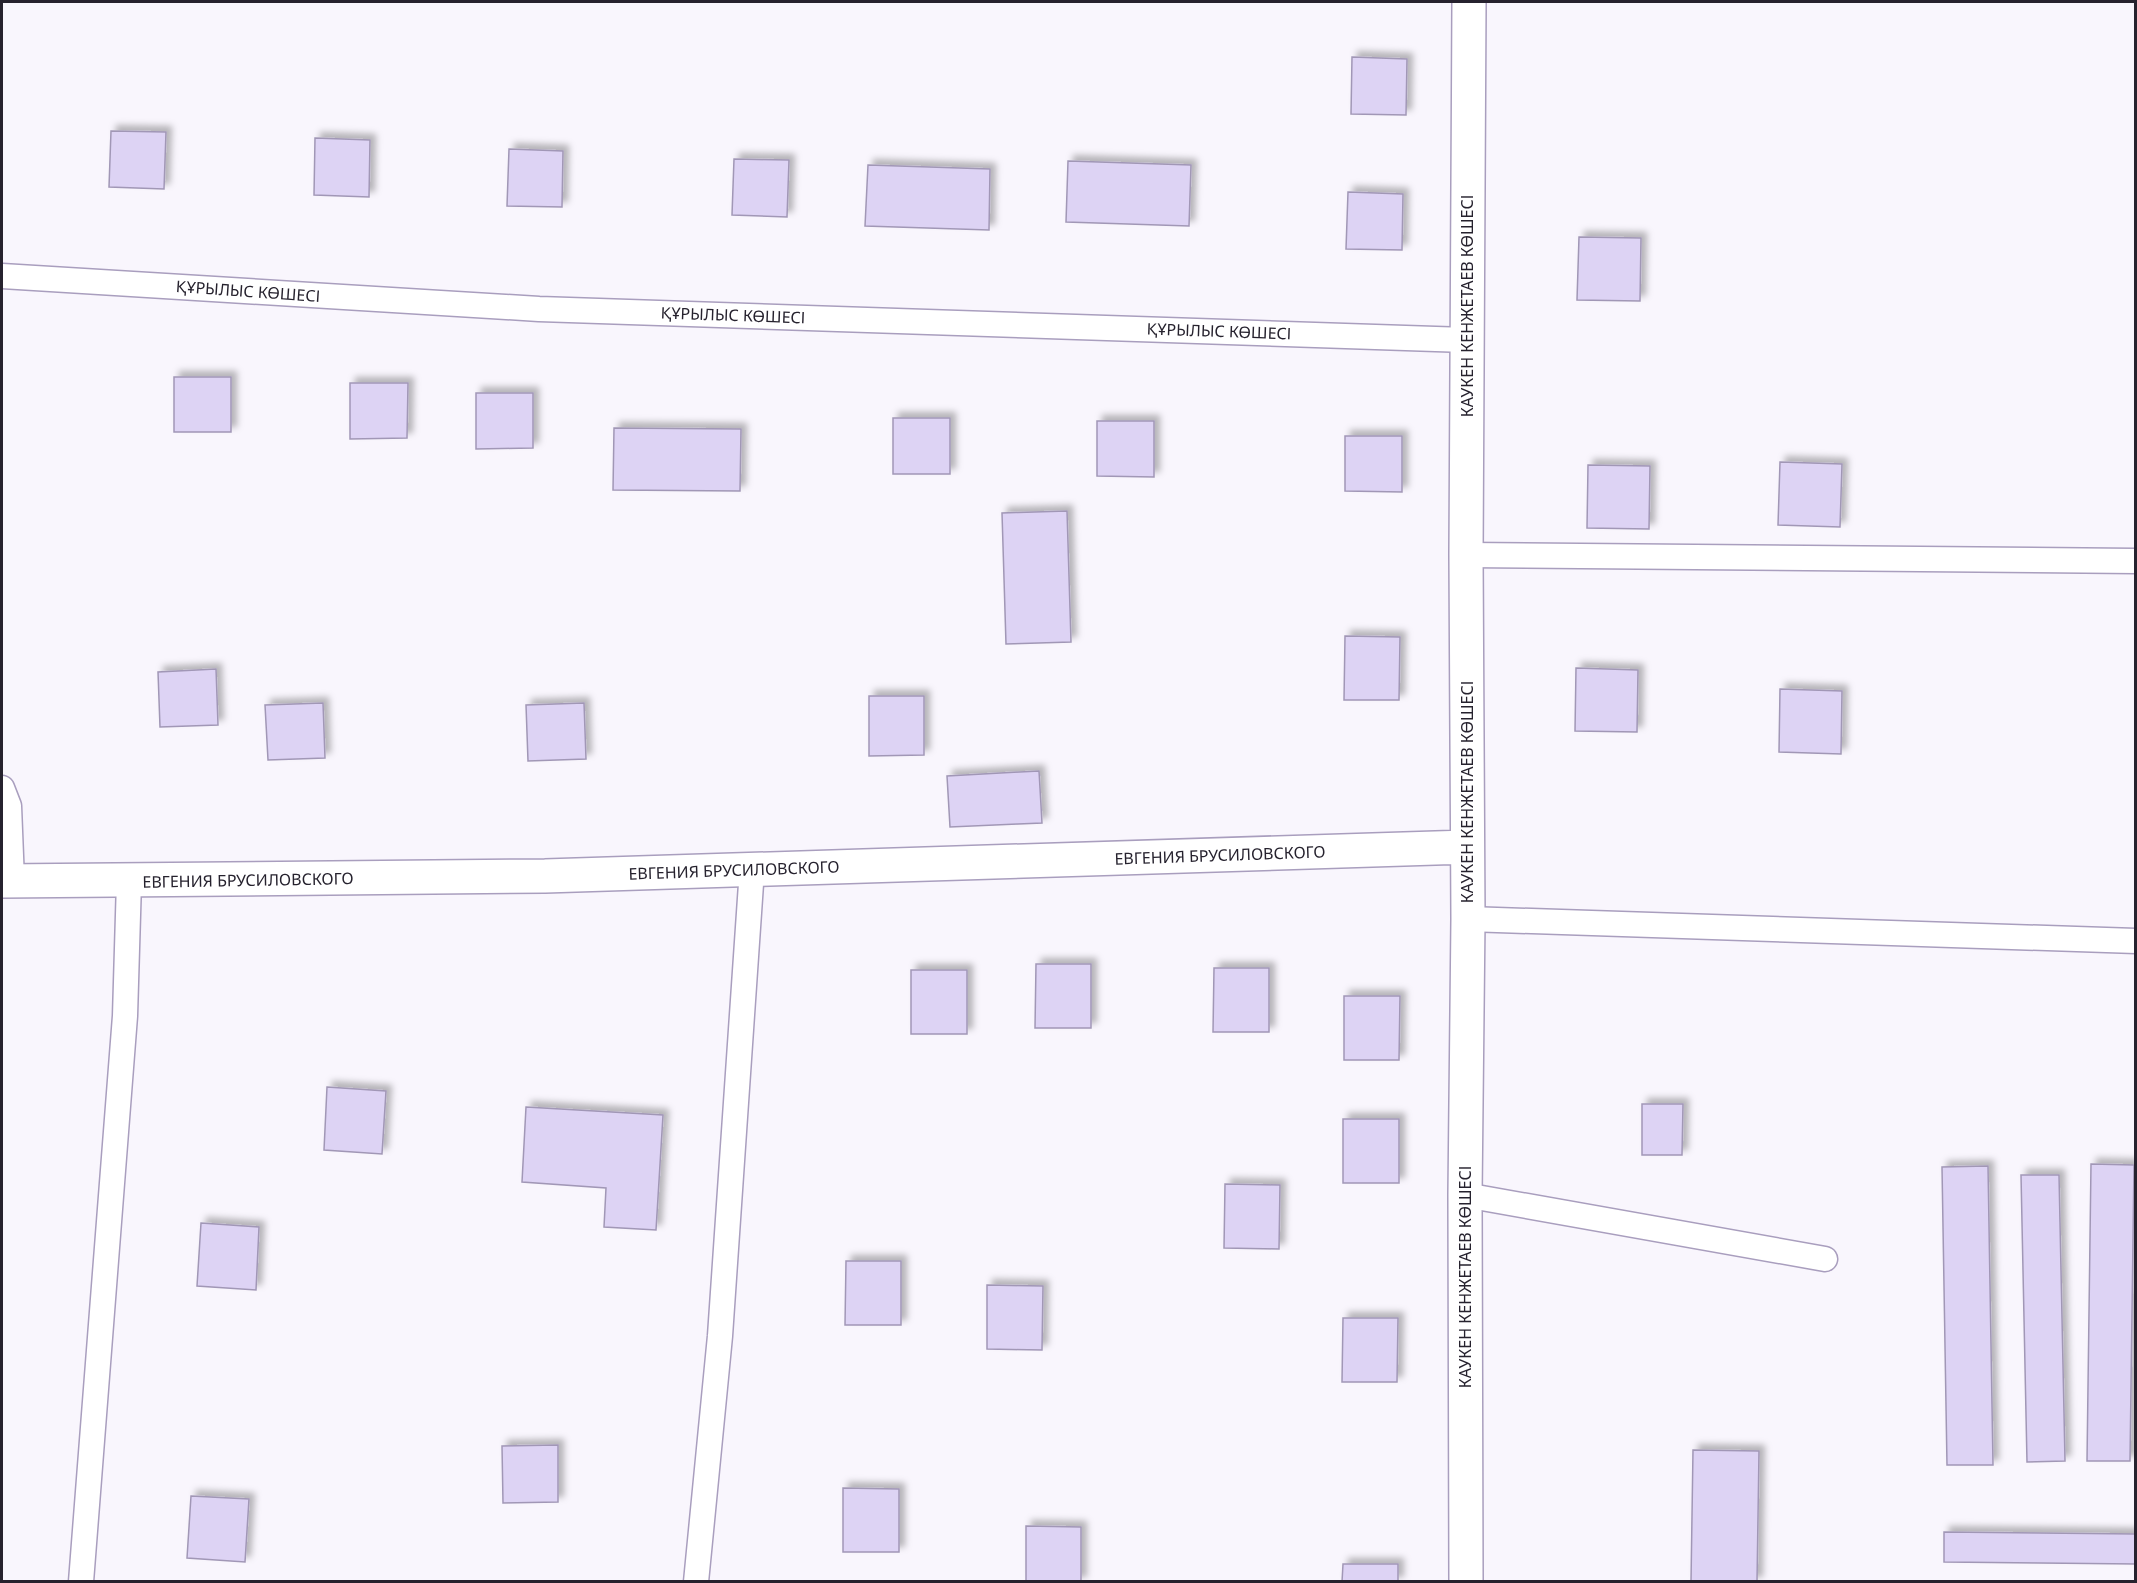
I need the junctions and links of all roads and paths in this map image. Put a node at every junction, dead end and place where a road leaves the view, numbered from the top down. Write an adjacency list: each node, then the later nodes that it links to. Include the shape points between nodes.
1 (1469, 2): 3 (street, КАУКЕН КЕНЖЕТАЕВ КӨШЕСІ)
2 (2, 276): 3 (lane, ҚҰРЫЛЫС КӨШЕСІ, via 539,309)
3 (1466, 340): 4 (street, КАУКЕН КЕНЖЕТАЕВ КӨШЕСІ)
4 (1466, 555): 5 (lane); 7 (street, КАУКЕН КЕНЖЕТАЕВ КӨШЕСІ)
5 (2136, 561)
6 (2, 788): 9 (lane, via 9,806)
7 (1467, 847): 8 (street, ЕВГЕНИЯ БРУСИЛОВСКОГО); 11 (street, КАУКЕН КЕНЖЕТАЕВ КӨШЕСІ)
8 (752, 869): 10 (street, ЕВГЕНИЯ БРУСИЛОВСКОГО, via 545,876); 16 (lane, via 720,1336)
9 (7, 881): 10 (street, ЕВГЕНИЯ БРУСИЛОВСКОГО)
10 (129, 881): 15 (lane, via 125,1016)
11 (1468, 919): 12 (lane); 13 (street, КАУКЕН КЕНЖЕТАЕВ КӨШЕСІ)
12 (2136, 941)
13 (1465, 1195): 14 (lane); 17 (street, КАУКЕН КЕНЖЕТАЕВ КӨШЕСІ)
14 (1825, 1259)
15 (81, 1581)
16 (696, 1581)
17 (1466, 1581)

